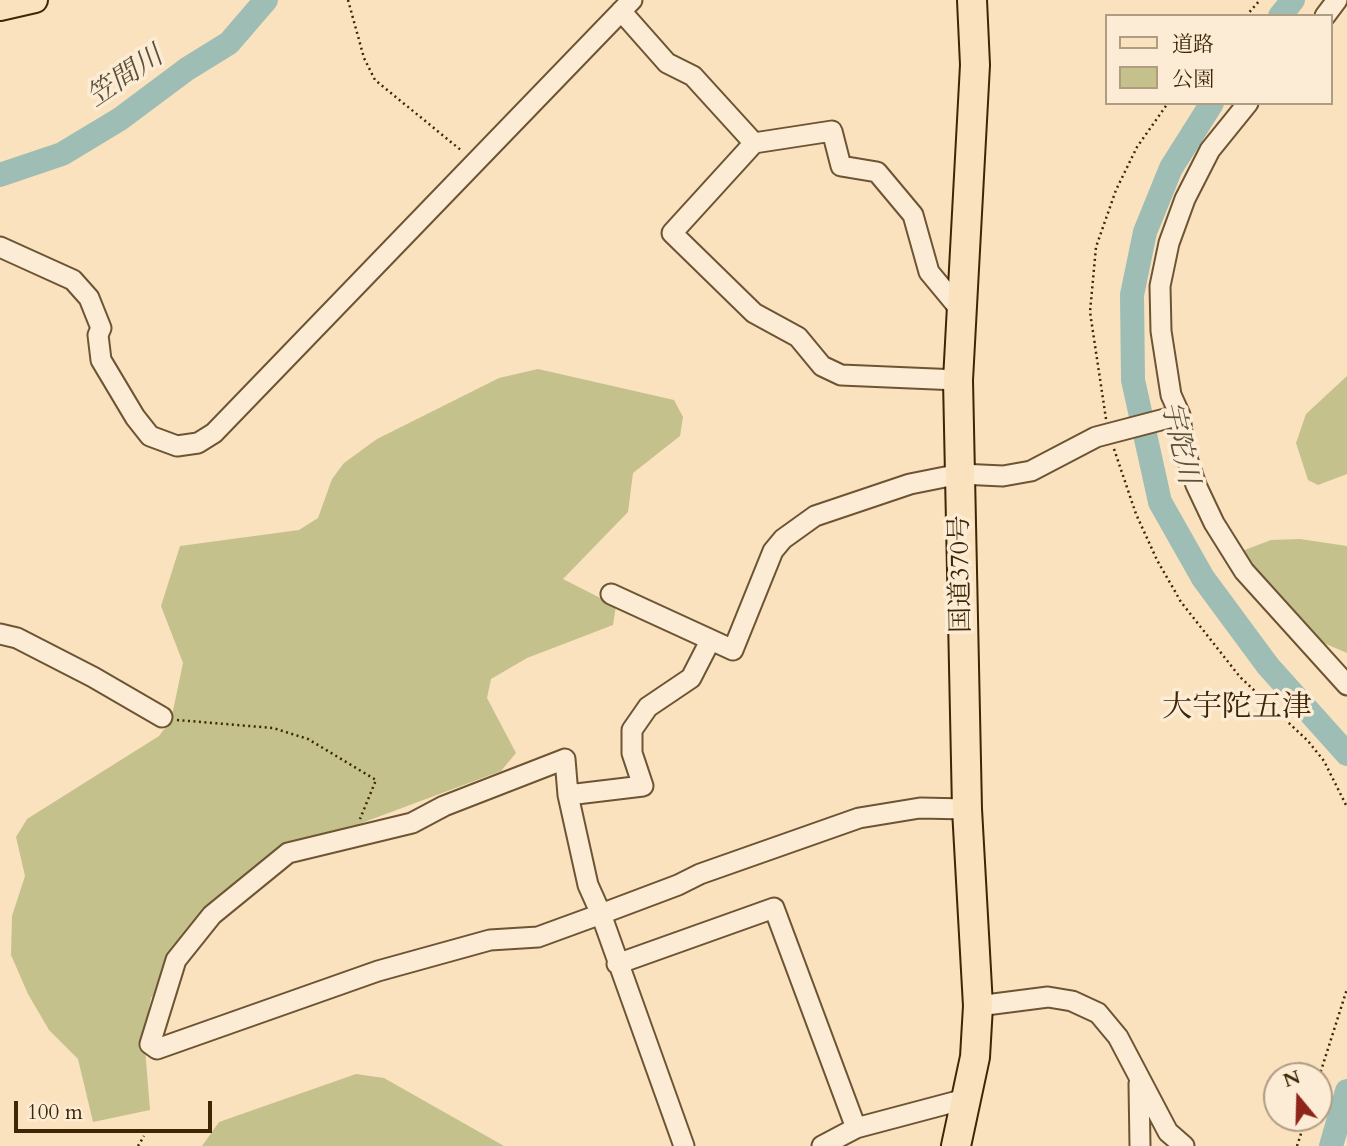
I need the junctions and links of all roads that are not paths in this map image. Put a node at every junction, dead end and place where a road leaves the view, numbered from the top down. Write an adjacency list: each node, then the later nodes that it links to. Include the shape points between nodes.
1 (36, 0): 4 (main road)
2 (972, 0): 8 (highway, 国道370号, via 975,65)
3 (626, 6): 6 (street, via 667,63 693,76); 7 (street, via 214,433 198,443 177,446 150,436 101,360 101,328 89,298 73,280)
4 (0, 8)
5 (1246, 105): 10 (street, via 1210,150 1168,243 1160,286 1161,331)
6 (754, 143): 8 (street, via 832,131 841,166 877,172 914,215 929,272); 9 (street, via 671,233 754,313 798,337 822,366 841,375)
7 (0, 247)
8 (963, 313): 9 (highway, 国道370号)
9 (958, 380): 11 (highway, 国道370号)
10 (1178, 415): 11 (street, via 1111,433 1031,471 1003,476); 15 (street, via 1196,485 1244,571)
11 (960, 474): 14 (street, via 910,484 816,516 783,538 773,551 733,650); 18 (highway, 国道370号)
12 (611, 594): 14 (street)
13 (0, 634): 16 (street, via 18,638)
14 (710, 641): 17 (street, via 691,678 648,707 632,730 632,752 643,786)
15 (1347, 685)
16 (162, 717)
17 (568, 794): 19 (street, via 588,885); 19 (street, via 565,760 444,806 412,823 288,853 212,915 176,960 150,1044 158,1049 378,971 490,940 538,937)
18 (967, 809): 19 (street, via 920,808 859,818); 21 (highway, 国道370号)
19 (601, 914): 20 (street)
20 (617, 964): 24 (street, via 774,908); 25 (street)
21 (978, 1006): 22 (street, via 1048,997 1072,1001 1098,1013 1118,1037); 23 (highway, 国道370号)
22 (1139, 1079): 28 (street); 29 (street, via 1168,1132)
23 (969, 1098): 24 (street); 27 (highway, 国道370号)
24 (856, 1128): 26 (street)
25 (684, 1146)
26 (822, 1146)
27 (956, 1146)
28 (1140, 1146)
29 (1184, 1146)

